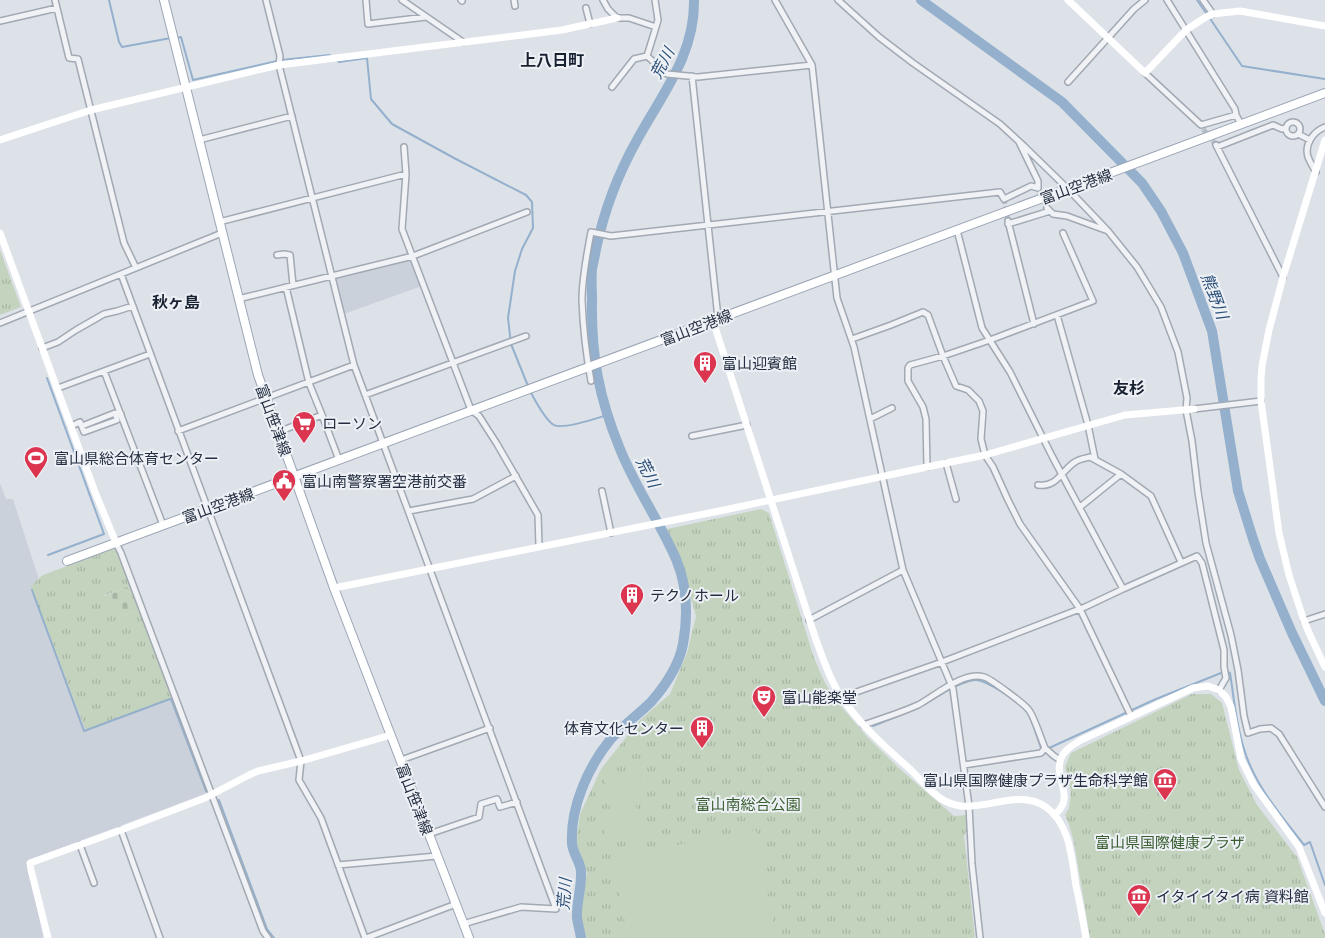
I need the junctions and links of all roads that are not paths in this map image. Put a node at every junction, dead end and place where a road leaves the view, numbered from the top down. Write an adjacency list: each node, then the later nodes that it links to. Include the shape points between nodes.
1 (55, 0): 14 (street)
2 (164, 0): 33 (main road, 富山笹津線)
3 (266, 0): 27 (street, via 280,56)
4 (366, 0): 17 (street, via 368,24)
5 (402, 0): 17 (street)
6 (603, 0): 18 (street)
7 (655, 0): 22 (street)
8 (776, 0): 28 (street)
9 (838, 0): 48 (street, via 886,42 1000,124)
10 (1068, 0): 24 (street)
11 (1145, 0): 24 (street)
12 (1167, 0): 23 (street)
13 (1203, 0): 16 (street)
14 (57, 8): 19 (street); 35 (street, via 69,58 78,59)
15 (586, 8): 20 (street)
16 (1213, 14): 21 (street, via 1240,11); 23 (street)
17 (426, 17): 25 (street)
18 (617, 18): 20 (street); 22 (street, via 629,18)
19 (0, 21)
20 (590, 24): 25 (street)
21 (1325, 26)
22 (656, 27): 26 (street)
23 (1186, 30): 29 (street); 36 (street)
24 (1107, 38): 29 (street); 31 (street)
25 (463, 42): 27 (street)
26 (647, 56): 30 (street, via 667,74); 32 (street, via 634,60)
27 (279, 65): 33 (street); 37 (street)
28 (812, 65): 30 (street); 55 (street)
29 (1145, 73): 36 (street, via 1202,127)
30 (692, 76): 57 (street)
31 (1068, 82)
32 (612, 87)
33 (186, 88): 35 (street); 45 (main road, 富山笹津線)
34 (1325, 93): 38 (main road, 富山空港線)
35 (91, 110): 44 (street); 65 (street, via 124,243)
36 (1236, 115): 39 (street)
37 (292, 116): 45 (street); 53 (street)
38 (1253, 120): 39 (main road, 富山空港線); 42 (street)
39 (1241, 124): 52 (main road, 富山空港線)
40 (1325, 127): 46 (street, via 1314,133)
41 (1286, 128): 42 (street, via 1273,125); 43 (street, via 1291,136); 43 (street, via 1289,122 1296,122 1300,128)
42 (1259, 131): 69 (street, via 1216,146)
43 (1298, 134): 46 (street)
44 (0, 140)
45 (199, 140): 56 (main road, 富山笹津線)
46 (1310, 140): 50 (street, via 1307,154)
47 (1325, 140): 50 (street)
48 (1018, 141): 52 (street); 55 (street, via 1038,181 1038,188 1031,186 1004,199 1000,192)
49 (404, 146): 51 (street)
50 (1316, 172): 69 (street)
51 (406, 174): 53 (street); 64 (street, via 402,229)
52 (1070, 188): 58 (main road, 富山空港線); 59 (street)
53 (312, 198): 56 (street); 67 (street)
54 (528, 212): 64 (street)
55 (828, 212): 57 (street); 68 (street)
56 (219, 222): 61 (main road, 富山笹津線)
57 (708, 225): 76 (street); 87 (street, via 611,236 591,232 582,299)
58 (958, 230): 68 (main road, 富山空港線); 81 (street, via 982,328)
59 (1108, 230): 78 (street, via 1053,214 1048,209 1008,223); 97 (street, via 1137,267 1161,307 1178,352 1187,398)
60 (0, 233): 74 (street)
61 (222, 233): 65 (street); 72 (main road, 富山笹津線)
62 (1063, 233): 75 (street, via 1093,301)
63 (277, 255): 70 (street, via 290,255)
64 (413, 256): 67 (street); 85 (street)
65 (136, 268): 66 (street)
66 (121, 274): 73 (street); 74 (street)
67 (331, 275): 70 (street); 86 (street)
68 (834, 276): 76 (main road, 富山空港線); 80 (street, via 837,298)
69 (1283, 277): 94 (street, via 1264,355)
70 (293, 285): 71 (street)
71 (286, 287): 72 (street); 90 (street)
72 (238, 299): 93 (main road, 富山笹津線)
73 (132, 306): 82 (street, via 104,314); 83 (street)
74 (29, 312): 77 (street); 82 (street)
75 (1057, 315): 78 (street); 103 (street)
76 (716, 319): 87 (main road, 富山空港線); 102 (street)
77 (0, 323)
78 (1034, 324): 81 (street)
79 (526, 336): 85 (street)
80 (852, 339): 84 (street, via 923,312 928,314); 101 (street)
81 (990, 340): 84 (street); 108 (street)
82 (42, 348): 91 (street)
83 (150, 354): 88 (street); 105 (street)
84 (943, 356): 110 (street, via 956,386 968,390 979,400 983,411); 114 (street, via 908,368 908,381 926,418)
85 (453, 363): 92 (street); 96 (street)
86 (354, 365): 90 (street); 92 (street)
87 (588, 367): 89 (street); 96 (main road, 富山空港線)
88 (104, 371): 91 (street); 99 (street)
89 (591, 381)
90 (309, 383): 93 (street); 100 (street)
91 (58, 388): 104 (street)
92 (365, 395): 109 (street)
93 (266, 399): 105 (street); 106 (main road, 富山笹津線)
94 (1261, 402): 98 (street); 140 (street, via 1279,533)
95 (892, 408): 101 (street)
96 (471, 410): 109 (main road, 富山空港線); 117 (street, via 479,416)
97 (1186, 410): 98 (street); 103 (street, via 1124,415); 158 (street, via 1206,543 1231,635 1248,733 1271,728 1279,734)
98 (1194, 410)
99 (119, 415): 104 (street, via 118,420 84,432 80,422); 127 (street)
100 (322, 415): 106 (street); 112 (street)
101 (870, 419): 119 (street)
102 (747, 425): 107 (street); 123 (street)
103 (1088, 425): 108 (street); 111 (street)
104 (71, 426): 129 (street)
105 (178, 431): 125 (street)
106 (278, 432): 118 (main road, 富山笹津線)
107 (692, 436)
108 (1043, 438): 110 (street); 116 (street)
109 (384, 443): 112 (main road, 富山空港線); 126 (street)
110 (985, 455): 113 (street); 137 (street, via 1020,524)
111 (1095, 459): 115 (street); 116 (street, via 1090,456 1075,462)
112 (339, 460): 118 (main road, 富山空港線)
113 (946, 463): 114 (street); 122 (street)
114 (927, 467): 119 (street)
115 (1120, 474): 124 (street); 132 (street, via 1151,496)
116 (1063, 475): 120 (street, via 1049,484); 124 (street)
117 (516, 476): 126 (street, via 473,499); 130 (street, via 538,515)
118 (294, 477): 125 (main road, 富山空港線); 135 (main road, 富山笹津線)
119 (883, 477): 123 (street); 134 (street)
120 (1038, 485)
121 (602, 491): 128 (street)
122 (956, 499)
123 (771, 500): 128 (street); 139 (street)
124 (1080, 507): 136 (street)
125 (207, 508): 127 (main road, 富山空港線); 153 (street)
126 (409, 511): 133 (street)
127 (163, 525): 129 (main road, 富山空港線)
128 (612, 533): 130 (street)
129 (116, 543): 131 (main road, 富山空港線); 155 (street)
130 (539, 546): 133 (street)
131 (67, 561)
132 (1181, 562): 136 (street); 144 (street, via 1197,556 1202,562 1224,650 1226,678)
133 (430, 568): 135 (street); 148 (street)
134 (903, 570): 139 (street); 141 (street)
135 (334, 588): 149 (main road, 富山笹津線)
136 (1123, 589): 137 (street)
137 (1080, 609): 141 (street); 146 (street)
138 (1325, 614): 140 (street)
139 (809, 620): 145 (street)
140 (1304, 620): 142 (street)
141 (942, 662): 143 (street); 145 (street)
142 (1325, 667)
143 (952, 686): 147 (street, via 917,705); 150 (street, via 972,677 984,677 996,684 1029,710); 154 (street)
144 (1219, 690): 146 (street, via 1208,686 1193,688); 167 (street, via 1231,707 1241,759 1254,785 1300,847)
145 (842, 697): 147 (street)
146 (1131, 716): 152 (street, via 1077,742)
147 (863, 725): 157 (street, via 939,797 955,805)
148 (490, 728): 151 (street); 156 (street)
149 (391, 735): 151 (main road, 富山笹津線); 153 (street)
150 (1045, 748): 152 (street); 154 (street, via 1041,753)
151 (400, 760): 161 (main road, 富山笹津線)
152 (1060, 760): 159 (street, via 1065,800 1062,809)
153 (301, 761): 155 (street, via 258,771); 164 (street, via 299,780 321,818)
154 (964, 765): 157 (street)
155 (211, 795): 160 (street); 171 (street)
156 (517, 802): 161 (street, via 500,808 497,799 480,804 479,817); 168 (street, via 556,909 521,908)
157 (968, 806): 159 (street, via 1016,799 1046,806); 174 (street)
158 (1325, 807)
159 (1054, 815): 175 (street, via 1069,845)
160 (121, 830): 162 (street); 170 (street)
161 (428, 834): 163 (main road, 富山笹津線)
162 (80, 845): 165 (street); 169 (street, via 30,863)
163 (437, 856): 164 (street); 166 (main road, 富山笹津線)
164 (338, 865): 172 (street)
165 (94, 883)
166 (456, 904): 168 (main road, 富山笹津線); 172 (street)
167 (1325, 913)
168 (463, 924): 173 (main road, 富山笹津線)
169 (48, 938)
170 (160, 938)
171 (268, 938)
172 (366, 938)
173 (468, 938)
174 (980, 938)
175 (1086, 938)

